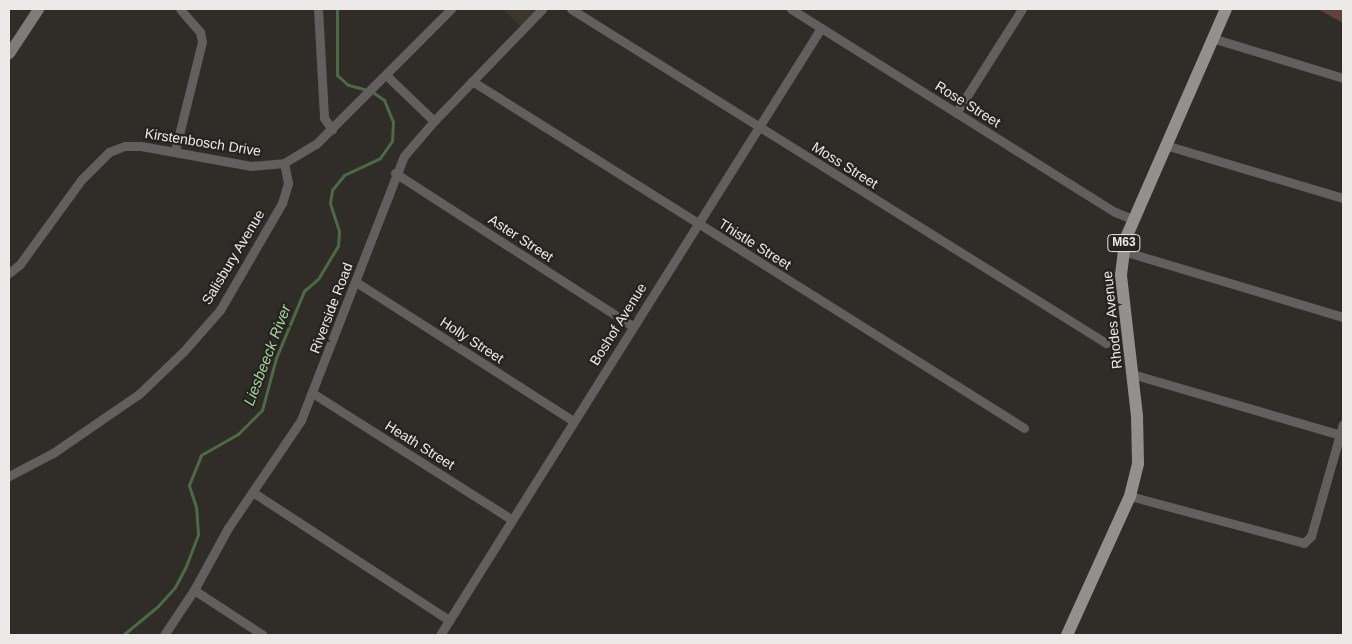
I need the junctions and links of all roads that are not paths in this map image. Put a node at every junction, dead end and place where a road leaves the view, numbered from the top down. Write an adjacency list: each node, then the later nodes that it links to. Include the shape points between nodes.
1 (38, 9): 12 (street)
2 (180, 9): 21 (street, via 200,32 202,42)
3 (318, 9): 19 (street, via 324,118)
4 (451, 9): 13 (street, Kirstenbosch Drive)
5 (542, 9): 15 (street, Riverside Road)
6 (571, 9): 18 (street, Moss Street)
7 (791, 9): 10 (street, Rose Street)
8 (1022, 9): 16 (street)
9 (1226, 9): 11 (main road, Rhodes Avenue / M63)
10 (821, 28): 16 (street, Rose Street); 18 (street, Boshof Avenue)
11 (1215, 39): 14 (street); 20 (main road, Rhodes Avenue / M63)
12 (9, 52)
13 (383, 78): 17 (street); 19 (street, Kirstenbosch Drive)
14 (1343, 78)
15 (472, 81): 17 (street, Riverside Road); 26 (street, Thistle Street)
16 (956, 113): 25 (street, Rose Street, via 1115,212)
17 (434, 121): 23 (street, Riverside Road)
18 (759, 128): 26 (street, Boshof Avenue); 32 (street, Moss Street)
19 (332, 130): 22 (street, Kirstenbosch Drive, via 309,149)
20 (1164, 144): 24 (street); 25 (main road, Rhodes Avenue / M63)
21 (175, 151): 22 (street, Kirstenbosch Drive, via 251,166); 28 (street, Kirstenbosch Drive, via 125,146 99,159 20,264)
22 (284, 163): 39 (street, Salisbury Avenue, via 288,183 282,203 220,310 183,352 139,394 53,453)
23 (395, 173): 29 (street, Riverside Road); 31 (street, Aster Street)
24 (1343, 198)
25 (1132, 219): 27 (main road, Rhodes Avenue / M63)
26 (699, 225): 31 (street, Boshof Avenue); 37 (street, Thistle Street)
27 (1123, 251): 30 (street); 33 (main road, Rhodes Avenue / M63, via 1122,286)
28 (9, 273)
29 (356, 282): 34 (street, Riverside Road); 35 (street, Holly Street)
30 (1343, 316)
31 (632, 326): 35 (street, Boshof Avenue)
32 (1106, 343)
33 (1132, 374): 38 (street); 41 (main road, Rhodes Avenue / M63, via 1139,441)
34 (314, 394): 40 (street, Riverside Road); 42 (street, Heath Street)
35 (573, 421): 42 (street, Boshof Avenue)
36 (1343, 424): 38 (street)
37 (1024, 428)
38 (1340, 435): 41 (street, via 1309,539 1298,544)
39 (9, 476)
40 (254, 493): 43 (street, Riverside Road, via 228,528); 44 (street)
41 (1130, 496): 48 (main road, Rhodes Avenue / M63)
42 (511, 519): 44 (street, Boshof Avenue)
43 (194, 590): 45 (street, Riverside Road); 46 (street)
44 (449, 620): 47 (street, Boshof Avenue)
45 (164, 635)
46 (263, 635)
47 (440, 635)
48 (1067, 635)

